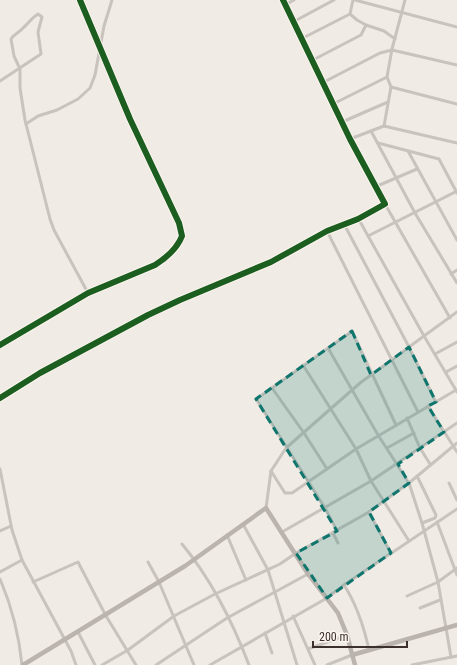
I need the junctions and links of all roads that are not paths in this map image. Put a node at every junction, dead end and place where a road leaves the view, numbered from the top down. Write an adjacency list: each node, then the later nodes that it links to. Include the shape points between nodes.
1 (80, 0): 16 (street)
2 (112, 0): 16 (street)
3 (283, 0): 8 (street)
4 (294, 0): 8 (street)
5 (334, 0): 11 (street)
6 (354, 0): 9 (street); 10 (street)
7 (405, 0): 9 (street)
8 (285, 5): 11 (street)
9 (402, 12): 13 (street); 14 (street)
10 (350, 14): 12 (street); 15 (street)
11 (293, 22): 15 (street)
12 (366, 25): 14 (street, via 384,31); 18 (street, via 361,35)
13 (457, 27)
14 (395, 39): 17 (street)
15 (301, 40): 18 (street)
16 (100, 47): 29 (street, via 90,88 78,99 38,116); 52 (street, via 130,119 179,223 182,236 164,260)
17 (392, 50): 19 (street); 21 (street); 23 (street, via 380,53)
18 (311, 61): 23 (street)
19 (457, 65)
20 (20, 69): 20 (street, via 14,56 11,39 23,29 30,18 38,14 42,17 38,32 41,54); 22 (street); 29 (street, via 20,88)
21 (387, 77): 24 (street); 26 (street)
22 (0, 81)
23 (322, 84): 26 (street)
24 (391, 87): 25 (street); 27 (street)
25 (388, 102): 28 (street); 30 (street)
26 (333, 104): 28 (street)
27 (457, 104)
28 (342, 122): 32 (street)
29 (26, 124): 52 (street, via 54,230)
30 (384, 126): 31 (street); 34 (street)
31 (371, 131): 32 (street); 33 (street)
32 (350, 139): 38 (street)
33 (378, 143): 35 (street); 37 (street)
34 (457, 143)
35 (408, 151): 36 (street); 39 (street, via 439,159)
36 (416, 169): 37 (street); 40 (street)
37 (396, 178): 38 (street); 42 (street)
38 (375, 187): 41 (street)
39 (457, 192): 40 (street)
40 (435, 203): 42 (street); 48 (street)
41 (385, 204): 43 (street); 44 (street)
42 (415, 213): 44 (street); 50 (street)
43 (358, 218): 45 (street); 47 (street)
44 (396, 222): 47 (street); 54 (street)
45 (344, 224): 46 (street); 58 (street)
46 (327, 231): 61 (street); 69 (street, via 271,262 148,315 40,373)
47 (368, 236): 55 (street)
48 (457, 240)
49 (457, 270): 50 (street)
50 (452, 274): 51 (street)
51 (457, 283)
52 (88, 293): 57 (street)
53 (457, 312): 54 (street)
54 (450, 318): 55 (street)
55 (424, 336): 58 (street); 60 (street)
56 (457, 342): 60 (street)
57 (0, 345)
58 (409, 347): 61 (street); 70 (street)
59 (328, 348): 62 (street); 65 (street, via 352,331); 67 (street)
60 (435, 354): 64 (street)
61 (392, 360): 65 (street); 73 (street)
62 (304, 365): 66 (street); 72 (street)
63 (457, 366): 64 (street)
64 (446, 372): 68 (street)
65 (371, 374): 67 (street); 76 (street)
66 (272, 388): 78 (street); 83 (street, via 256,399)
67 (352, 391): 72 (street); 80 (street)
68 (457, 391): 70 (street)
69 (0, 398)
70 (436, 402): 71 (street)
71 (428, 406): 73 (street); 77 (street)
72 (330, 409): 78 (street); 86 (street)
73 (418, 412): 74 (street)
74 (407, 418): 76 (street); 79 (street)
75 (457, 423): 77 (street)
76 (396, 425): 80 (street)
77 (444, 432): 82 (street); 85 (street)
78 (304, 433): 83 (street); 91 (street)
79 (414, 433): 84 (street); 85 (street)
80 (378, 435): 84 (street); 86 (street)
81 (457, 443): 82 (street)
82 (453, 445): 87 (street); 89 (street)
83 (286, 448): 92 (street); 95 (street)
84 (387, 448): 88 (street)
85 (420, 448): 88 (street); 89 (street)
86 (356, 449): 91 (street); 94 (street)
87 (457, 452)
88 (398, 464): 94 (street); 96 (street)
89 (430, 464): 93 (street)
90 (0, 469): 107 (street)
91 (326, 469): 95 (street)
92 (271, 470): 95 (street, via 285,493 292,493); 100 (street)
93 (417, 476): 96 (street); 105 (street, via 436,516)
94 (371, 481): 99 (street); 101 (street)
95 (308, 482): 101 (street)
96 (409, 483): 99 (street); 105 (street)
97 (449, 483): 98 (street)
98 (457, 500)
99 (384, 502): 103 (street); 113 (street)
100 (266, 508): 106 (street); 110 (street)
101 (325, 508): 110 (street); 111 (street)
102 (457, 509): 104 (street)
103 (368, 512): 111 (street); 117 (street)
104 (437, 522): 108 (street); 121 (street)
105 (422, 523): 108 (street)
106 (243, 524): 112 (street); 122 (street)
107 (11, 526): 109 (street); 119 (street)
108 (424, 530): 113 (street); 130 (street)
109 (0, 531)
110 (282, 532): 116 (street)
111 (335, 532): 114 (street); 116 (street)
112 (227, 535): 118 (street); 127 (street)
113 (409, 541): 117 (street)
114 (338, 543)
115 (182, 544): 118 (street)
116 (296, 553): 122 (street); 124 (street)
117 (391, 553): 131 (street)
118 (194, 559): 129 (street); 135 (street)
119 (22, 560): 123 (street); 128 (street)
120 (148, 562): 129 (street)
121 (456, 569): 125 (street); 130 (street)
122 (268, 570): 127 (street); 133 (street)
123 (0, 572)
124 (308, 574): 133 (street); 137 (street)
125 (457, 575)
126 (0, 579): 132 (street)
127 (246, 580): 135 (street)
128 (33, 582): 140 (street, via 78,562); 150 (street)
129 (159, 582): 140 (street); 141 (street)
130 (438, 582): 136 (street); 138 (street)
131 (344, 585): 137 (street); 155 (street, via 358,612)
132 (5, 591): 134 (street); 160 (street, via 20,640)
133 (275, 592): 143 (street); 144 (street)
134 (0, 594)
135 (215, 594): 141 (street); 143 (street)
136 (407, 596)
137 (327, 598): 142 (street); 149 (street, via 338,613)
138 (440, 600): 139 (street); 146 (street)
139 (420, 608)
140 (106, 616): 147 (street); 154 (street)
141 (174, 616): 151 (street); 154 (street)
142 (293, 616): 144 (street); 153 (street)
143 (227, 618): 151 (street); 152 (street)
144 (284, 621): 148 (street); 169 (street)
145 (457, 625): 146 (street)
146 (445, 628): 155 (street); 159 (street)
147 (78, 632): 150 (street); 162 (street)
148 (265, 633): 152 (street); 156 (street)
149 (347, 635): 153 (street); 157 (street)
150 (64, 640): 160 (street); 161 (street)
151 (186, 646): 165 (street); 166 (street)
152 (242, 647): 167 (street); 168 (street)
153 (308, 649): 170 (street)
154 (128, 650): 163 (street); 164 (street)
155 (369, 650): 157 (street)
156 (272, 653)
157 (352, 655): 171 (street); 172 (street)
158 (457, 656): 159 (street)
159 (451, 657): 173 (street)
160 (22, 665)
161 (76, 665)
162 (95, 665)
163 (102, 665)
164 (136, 665)
165 (156, 665)
166 (194, 665)
167 (210, 665)
168 (249, 665)
169 (297, 665)
170 (315, 665)
171 (326, 665)
172 (355, 665)
173 (412, 665)

